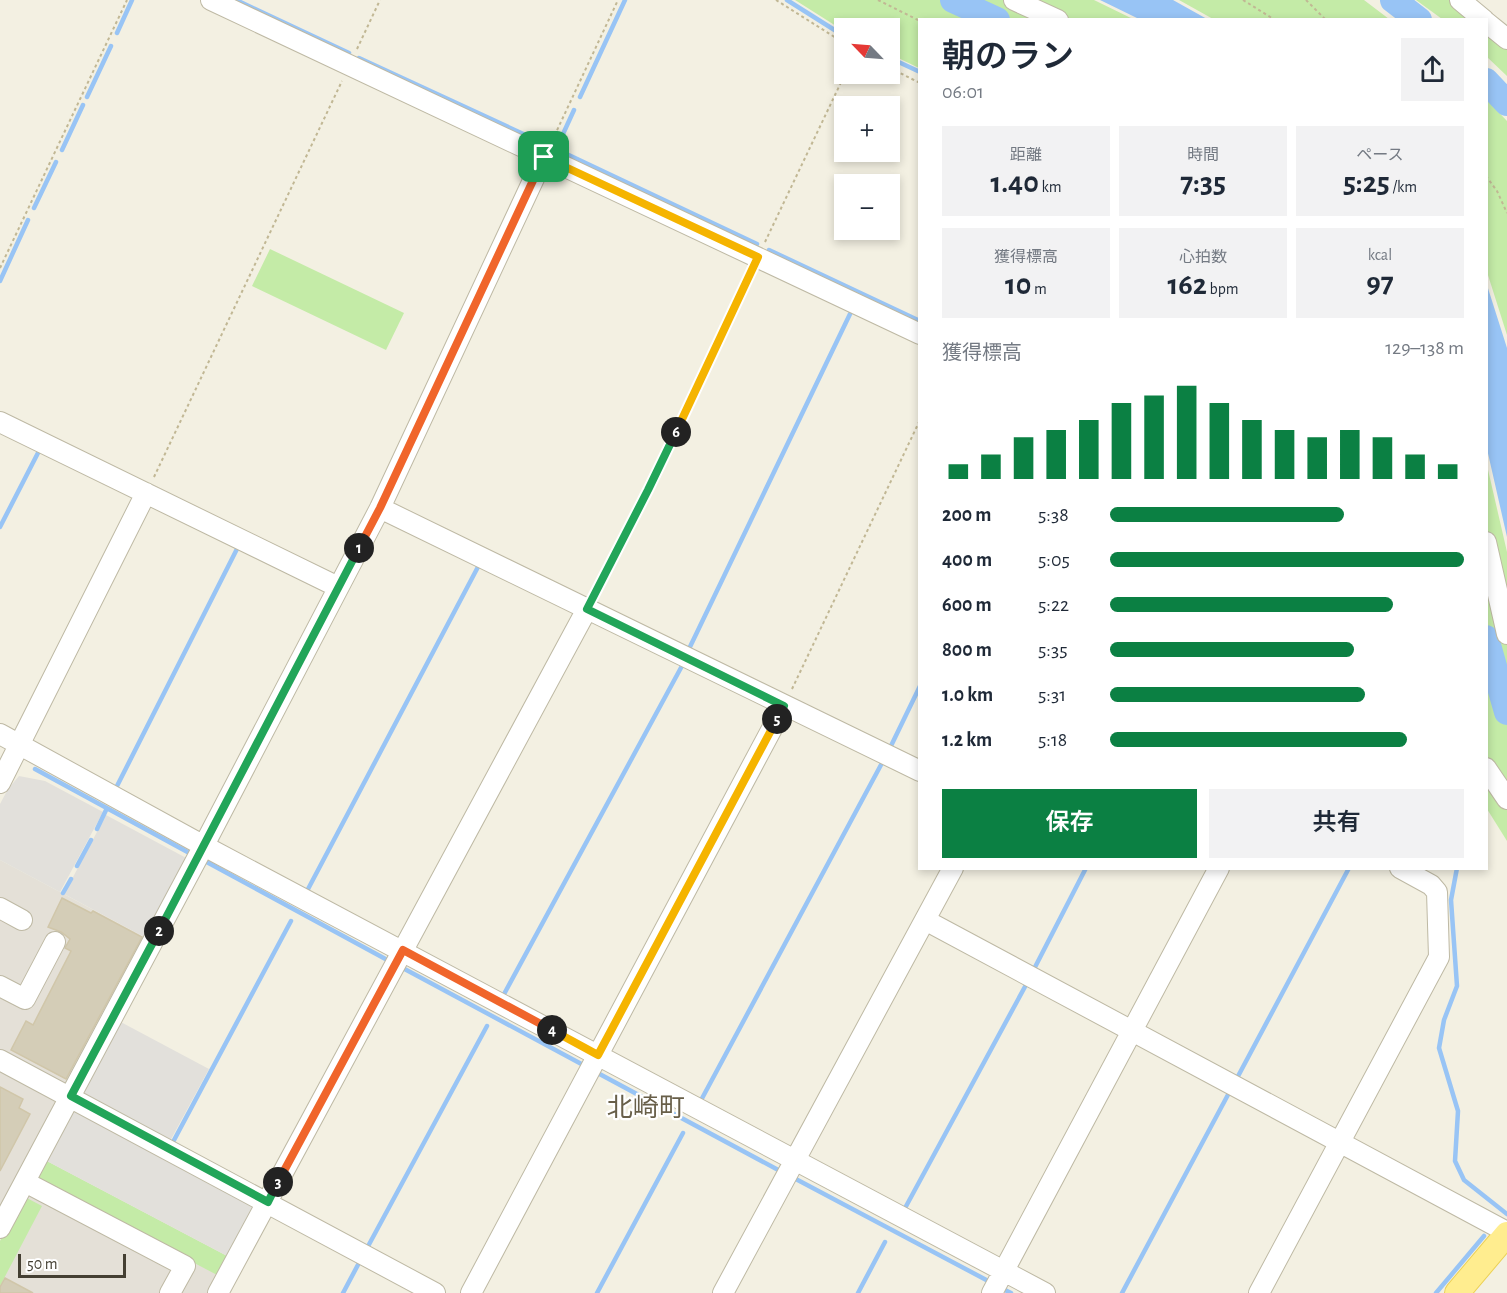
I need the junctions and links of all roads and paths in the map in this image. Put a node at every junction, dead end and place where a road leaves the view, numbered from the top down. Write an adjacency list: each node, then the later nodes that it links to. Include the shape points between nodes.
1 (127, 0): 27 (path)
2 (211, 0): 19 (street)
3 (380, 0): 19 (path)
4 (618, 0): 23 (path)
5 (776, 0): 17 (path)
6 (878, 0): 15 (path)
7 (1014, 0): 11 (street)
8 (1243, 0): 12 (path)
9 (1306, 0): 13 (path)
10 (1460, 0): 14 (street)
11 (1054, 18)
12 (1272, 18)
13 (1324, 18)
14 (1481, 18)
15 (918, 20)
16 (1488, 23): 18 (street)
17 (834, 37)
18 (1507, 39)
19 (349, 65): 23 (street); 31 (path)
20 (900, 73): 21 (path)
21 (918, 82)
22 (840, 84): 26 (path)
23 (544, 157): 26 (street); 32 (street)
24 (1488, 179): 25 (path)
25 (1507, 213)
26 (758, 257): 28 (street); 35 (path)
27 (0, 268)
28 (918, 333)
29 (0, 422): 31 (street)
30 (918, 424): 37 (path)
31 (146, 493): 34 (street); 39 (street)
32 (380, 508): 34 (street); 35 (street)
33 (1488, 551): 36 (street)
34 (338, 587): 44 (street)
35 (587, 609): 37 (street); 52 (street)
36 (1507, 634)
37 (784, 706): 40 (street); 56 (street)
38 (0, 734): 39 (street)
39 (21, 746): 42 (street); 44 (street)
40 (918, 770)
41 (1488, 771): 43 (street)
42 (0, 783)
43 (1507, 799)
44 (200, 853): 52 (street); 57 (street)
45 (952, 870): 50 (street)
46 (1218, 870): 54 (street)
47 (1404, 870): 58 (street, via 1437,892 1439,957)
48 (0, 908): 49 (street)
49 (22, 920)
50 (925, 920): 54 (street); 59 (street)
51 (55, 942): 53 (street, via 25,999)
52 (398, 960): 56 (street); 61 (street)
53 (0, 986)
54 (1132, 1031): 58 (street); 64 (street)
55 (0, 1060): 57 (street)
56 (593, 1064): 59 (street); 68 (street)
57 (71, 1096): 60 (street); 61 (street)
58 (1339, 1143): 63 (street); 71 (street)
59 (789, 1169): 64 (street); 69 (street)
60 (25, 1182): 62 (street); 65 (street, via 185,1266)
61 (268, 1202): 66 (street); 67 (street)
62 (0, 1228)
63 (1507, 1233): 72 (main road)
64 (998, 1281): 70 (street)
65 (171, 1293)
66 (218, 1293)
67 (435, 1293)
68 (471, 1293)
69 (723, 1293)
70 (1045, 1293)
71 (1259, 1293)
72 (1457, 1293)

